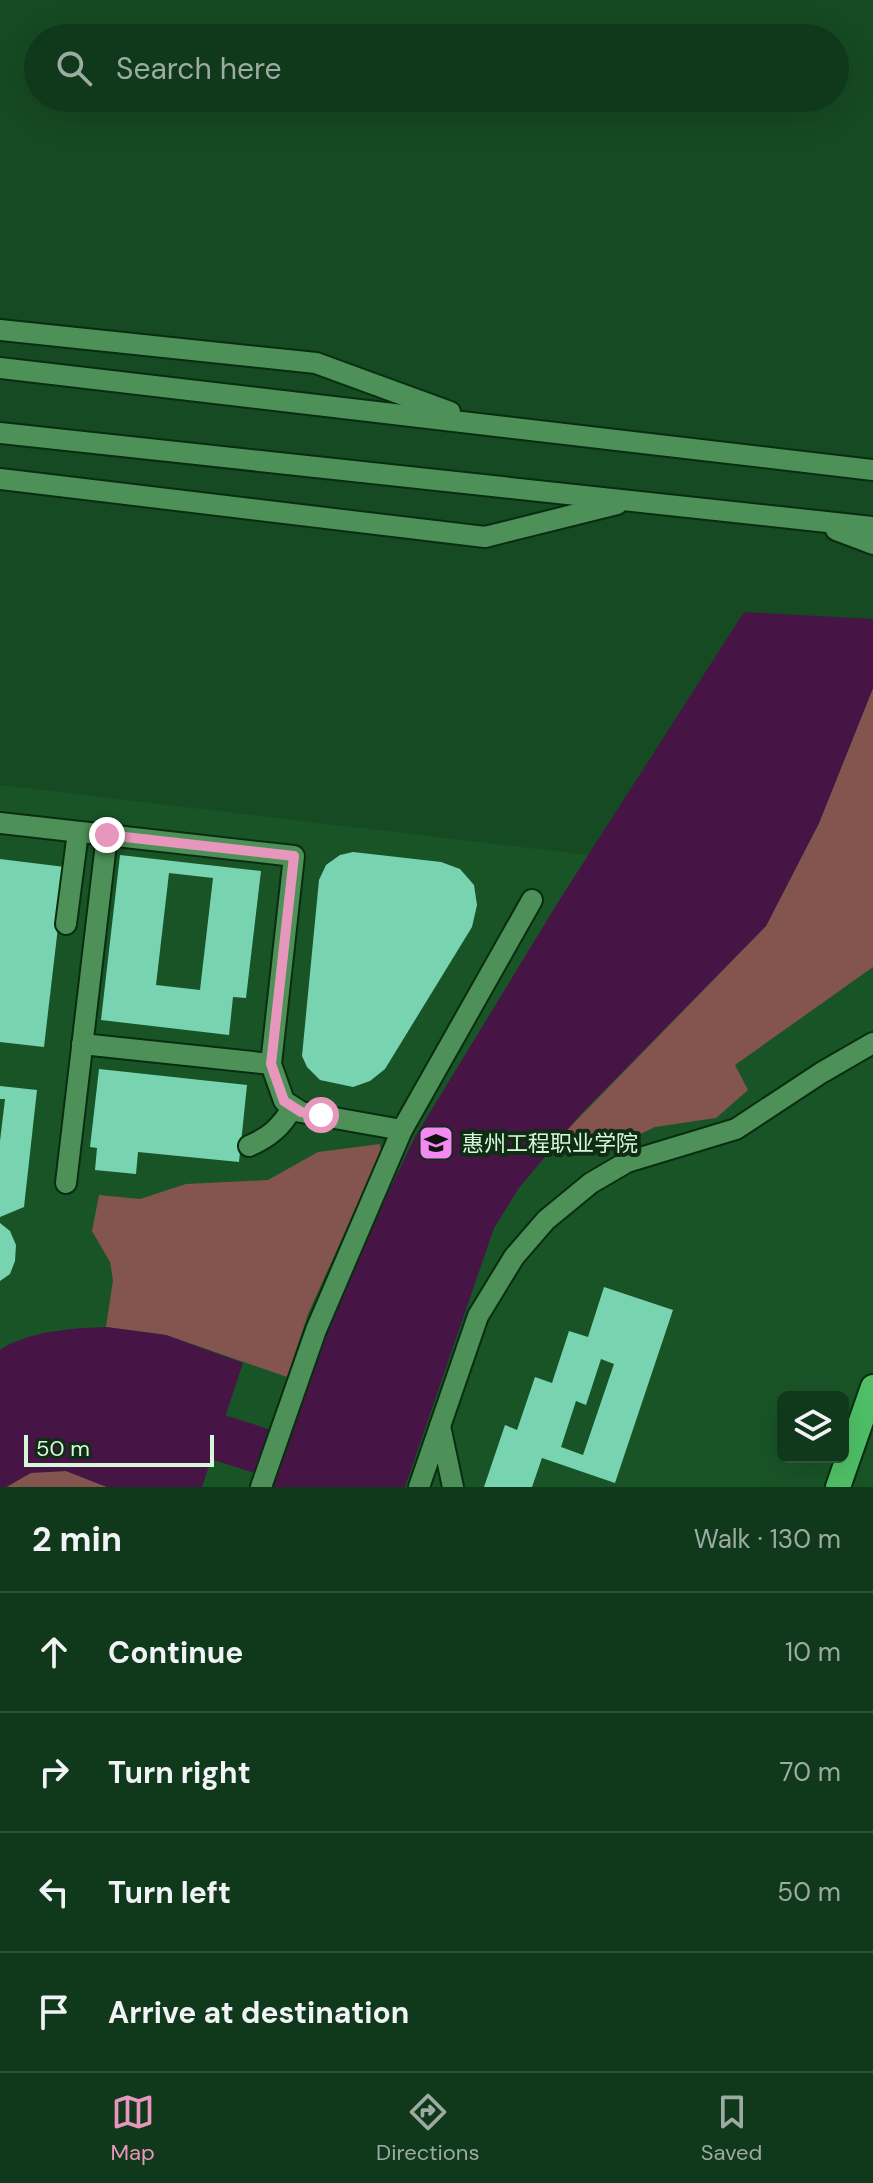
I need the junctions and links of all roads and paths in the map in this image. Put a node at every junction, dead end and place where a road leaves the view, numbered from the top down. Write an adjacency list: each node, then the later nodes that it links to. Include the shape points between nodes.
1 (0, 330): 3 (street, via 316,363)
2 (0, 368): 3 (street)
3 (483, 424): 6 (street)
4 (0, 433): 9 (street)
5 (873, 455): 6 (street)
6 (816, 463): 7 (street)
7 (873, 470)
8 (0, 479): 9 (street, via 485,537)
9 (631, 501): 10 (street)
10 (810, 520): 11 (street); 12 (street)
11 (873, 527)
12 (873, 544)
13 (0, 823): 14 (street)
14 (78, 832): 15 (street); 17 (street)
15 (107, 835): 19 (street); 20 (street, via 294,856)
16 (532, 900): 22 (street)
17 (66, 924)
18 (873, 1043): 26 (street, via 736,1129 627,1162 546,1220 514,1257 478,1316)
19 (82, 1044): 20 (street); 24 (street)
20 (271, 1064): 21 (street, via 284,1101)
21 (293, 1107): 22 (street); 23 (street, via 275,1132)
22 (402, 1130): 27 (street, via 321,1316)
23 (249, 1146)
24 (66, 1183)
25 (873, 1387): 30 (highway)
26 (440, 1426): 28 (street); 29 (street)
27 (261, 1487)
28 (419, 1487)
29 (453, 1487)
30 (838, 1487)

